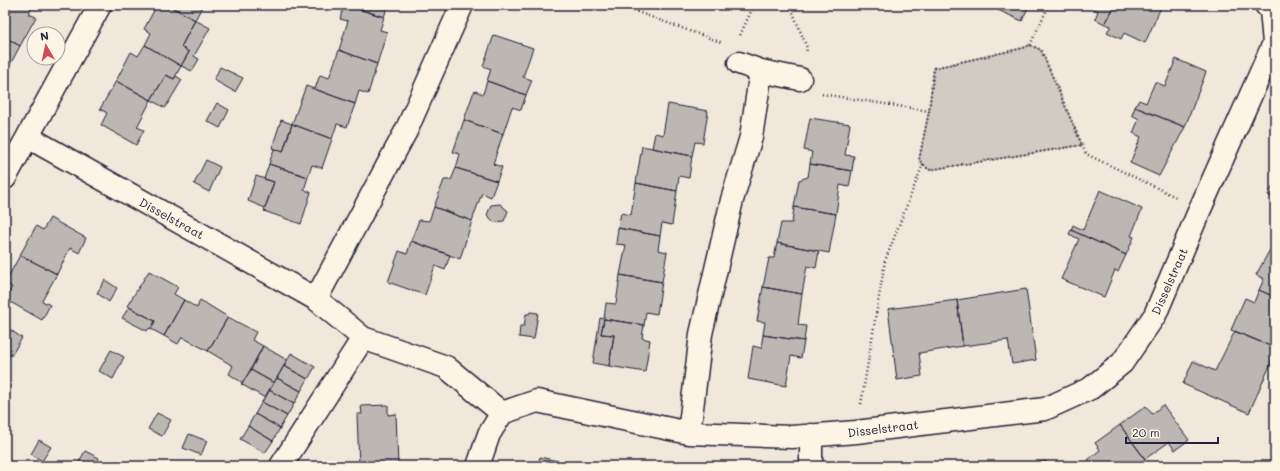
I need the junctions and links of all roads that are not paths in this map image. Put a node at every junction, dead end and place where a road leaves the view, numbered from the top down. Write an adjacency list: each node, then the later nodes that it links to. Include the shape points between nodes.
1 (100, 5): 7 (street)
2 (462, 5): 9 (street, via 406,131)
3 (1266, 5): 13 (street, Disselstraat, via 1271,10 1274,43 1155,314 1122,362 1091,388 1045,408 856,432)
4 (737, 55): 5 (street)
5 (761, 71): 6 (street); 12 (street, via 751,137 732,200 701,334)
6 (800, 79)
7 (28, 137): 8 (street); 9 (street, Disselstraat)
8 (5, 178)
9 (316, 299): 10 (street, Disselstraat)
10 (363, 338): 11 (street, Disselstraat, via 446,367); 14 (street)
11 (502, 413): 12 (street, Disselstraat, via 537,401); 15 (street, via 489,434)
12 (689, 433): 13 (street, Disselstraat, via 792,437)
13 (812, 435): 16 (street)
14 (281, 466)
15 (478, 466)
16 (811, 466)

